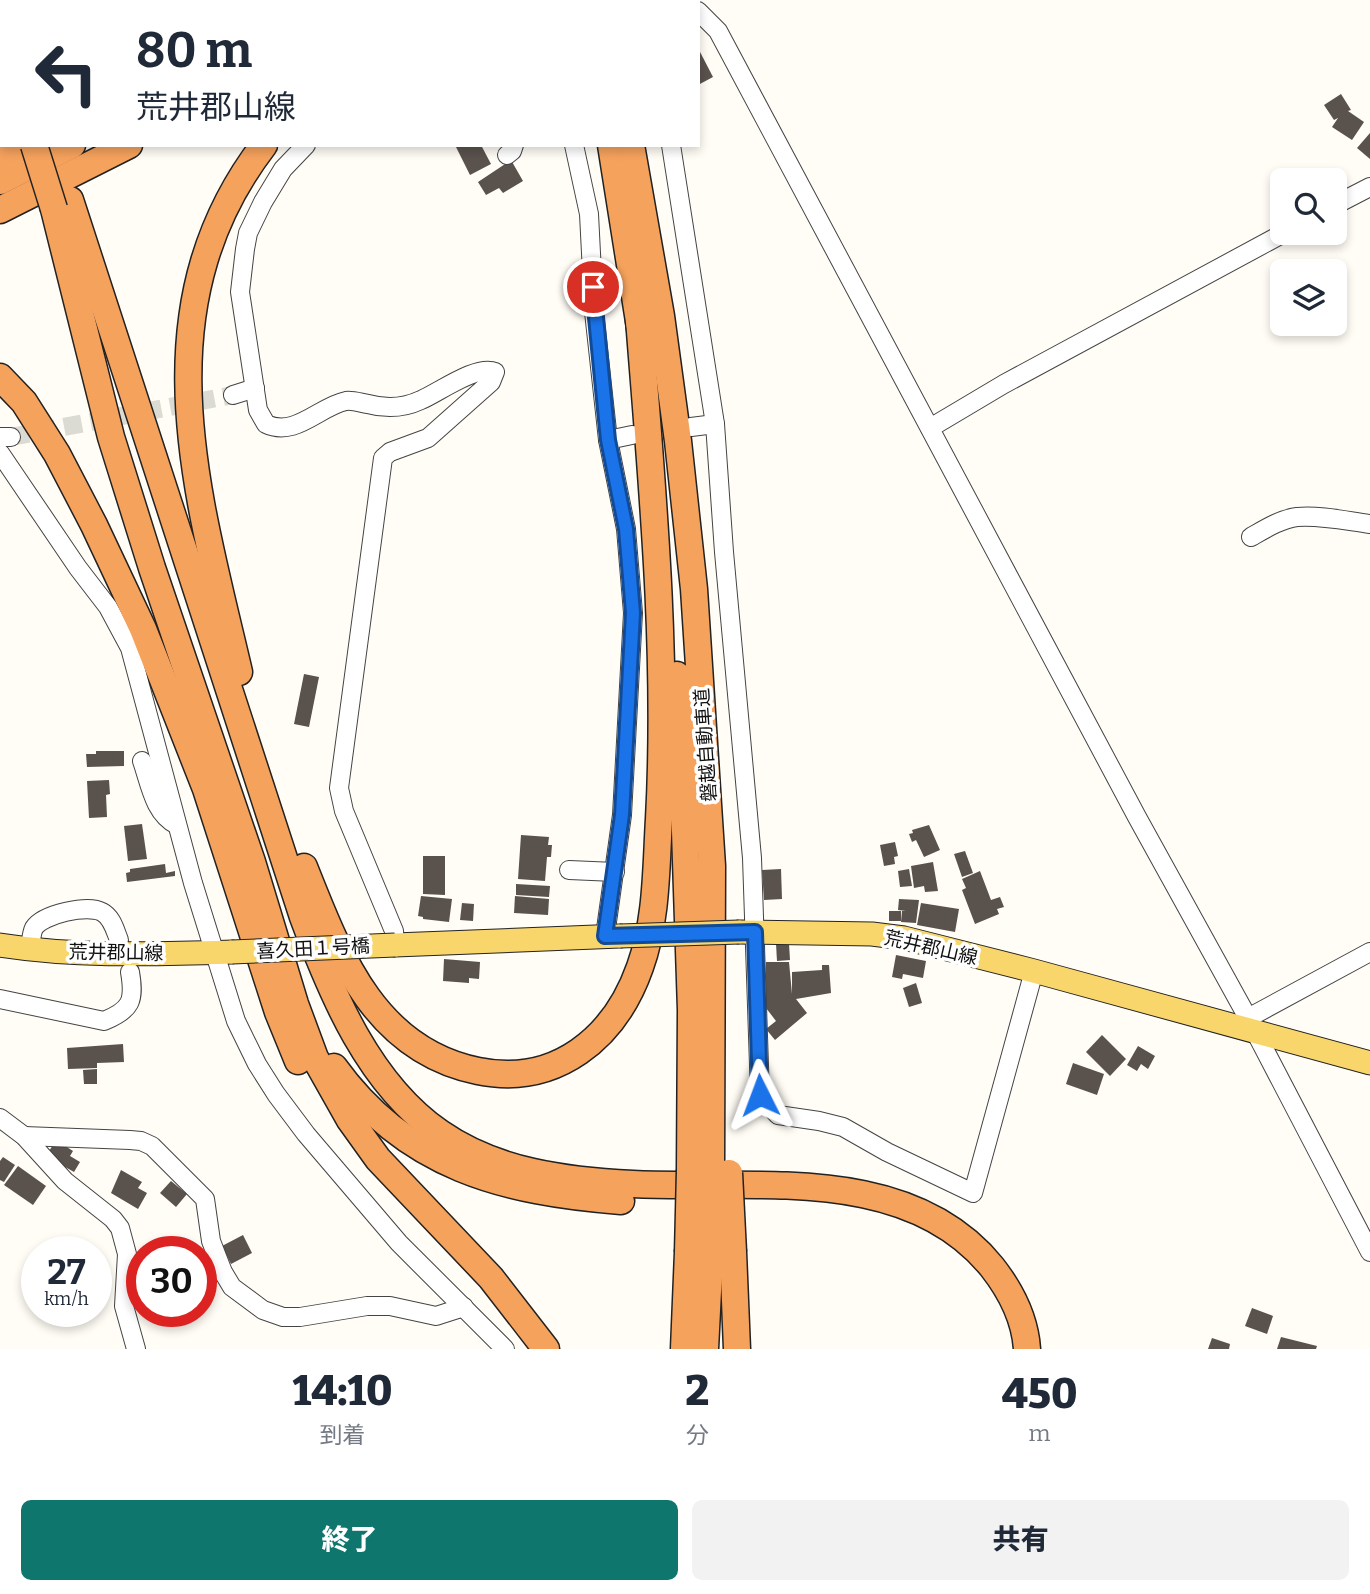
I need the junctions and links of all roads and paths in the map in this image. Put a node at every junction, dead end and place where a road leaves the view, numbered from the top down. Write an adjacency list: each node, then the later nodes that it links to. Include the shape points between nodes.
1 (700, 13): 28 (street, via 718,31)
2 (17, 147): 13 (highway)
3 (35, 147): 17 (highway, bridge)
4 (52, 147): 17 (highway)
5 (68, 147): 14 (highway)
6 (125, 147): 18 (highway)
7 (263, 147): 34 (highway, via 226,208 202,266 187,353 195,464)
8 (304, 147): 24 (street, via 283,169 247,241 240,292)
9 (575, 147): 30 (street, via 589,214)
10 (611, 147): 21 (highway, 磐越自動車道)
11 (631, 147): 57 (highway, 磐越自動車道, via 661,316 694,589 726,1008)
12 (671, 147): 26 (street)
13 (0, 154)
14 (0, 181)
15 (1370, 187): 16 (street)
16 (1347, 199)
17 (62, 205): 19 (highway); 35 (highway, via 111,437)
18 (0, 210)
19 (84, 241): 34 (highway, via 168,459); 58 (highway, via 299,906 343,1012 387,1082 441,1134 512,1167)
20 (1270, 241): 28 (street)
21 (639, 319): 38 (highway, via 659,604 661,751 653,911 641,966 625,1003 592,1042 550,1067 488,1073 446,1062 405,1039 374,1007 335,943); 57 (highway, 磐越自動車道, via 667,547 682,741 691,1010)
22 (0, 370): 35 (highway, via 41,407 89,479)
23 (0, 377): 62 (highway, via 24,402 57,454 143,629 206,789 287,1035 316,1098 379,1184 493,1286)
24 (255, 388): 25 (street); 45 (street, via 264,421 285,428 346,401 401,407 434,395 462,377 495,372 491,382 428,438 383,458 339,788 344,811 394,931)
25 (233, 395)
26 (715, 424): 27 (street); 41 (street, via 752,858)
27 (691, 427)
28 (930, 428): 53 (street)
29 (632, 435): 30 (street)
30 (608, 440): 40 (street, via 626,529 633,613)
31 (0, 453): 37 (street, via 108,607 130,649)
32 (1370, 524): 33 (street, via 1296,517)
33 (1251, 537)
34 (239, 672): 38 (highway)
35 (216, 755): 52 (highway)
36 (142, 761): 37 (street, via 164,817)
37 (177, 825): 47 (street)
38 (303, 865): 58 (highway, via 348,990 388,1057 419,1096 457,1129 499,1152)
39 (569, 870): 40 (street)
40 (615, 872): 42 (street)
41 (748, 932): 42 (main road, 荒井郡山線, bridge); 49 (main road, 荒井郡山線, via 904,938); 49 (street, via 758,1080 767,1105 778,1115 843,1127 973,1193)
42 (612, 936): 45 (main road, 荒井郡山線)
43 (119, 940): 46 (street, via 106,915 87,907 40,922 33,930)
44 (0, 945): 46 (main road, 荒井郡山線)
45 (395, 945): 47 (main road, 喜久田１号橋, bridge)
46 (30, 950): 47 (main road, 荒井郡山線, via 108,955)
47 (223, 952): 61 (street, via 236,1021 275,1094 399,1242)
48 (1370, 952): 53 (street)
49 (1034, 971): 53 (main road, 荒井郡山線)
50 (130, 972): 51 (street, via 134,991 130,1003 104,1021)
51 (0, 999)
52 (295, 1004): 62 (highway, via 326,1079 363,1140 491,1278); 69 (highway, via 350,1088 393,1128 445,1162 491,1181 562,1195 649,1203 819,1205 901,1224 957,1256 978,1278 996,1304)
53 (1252, 1025): 54 (main road, 荒井郡山線); 60 (street)
54 (1370, 1063)
55 (0, 1118): 56 (street)
56 (24, 1136): 61 (street, via 130,1140 152,1146 205,1199 211,1241 223,1272 232,1287 263,1310 300,1317 390,1306 436,1316); 63 (street, via 65,1181 120,1228 127,1254 124,1306)
57 (710, 1171): 59 (highway, bridge); 59 (highway, 磐越自動車道, bridge)
58 (611, 1183): 70 (highway, via 816,1187 897,1204 944,1226 984,1258 1012,1299)
59 (710, 1252): 66 (highway, 磐越自動車道); 67 (highway, 磐越自動車道); 68 (highway)
60 (1370, 1252)
61 (464, 1307): 64 (street)
62 (529, 1326): 65 (highway)
63 (136, 1349)
64 (505, 1349)
65 (546, 1349)
66 (684, 1349)
67 (705, 1349)
68 (737, 1349)
69 (1010, 1349)
70 (1027, 1349)

